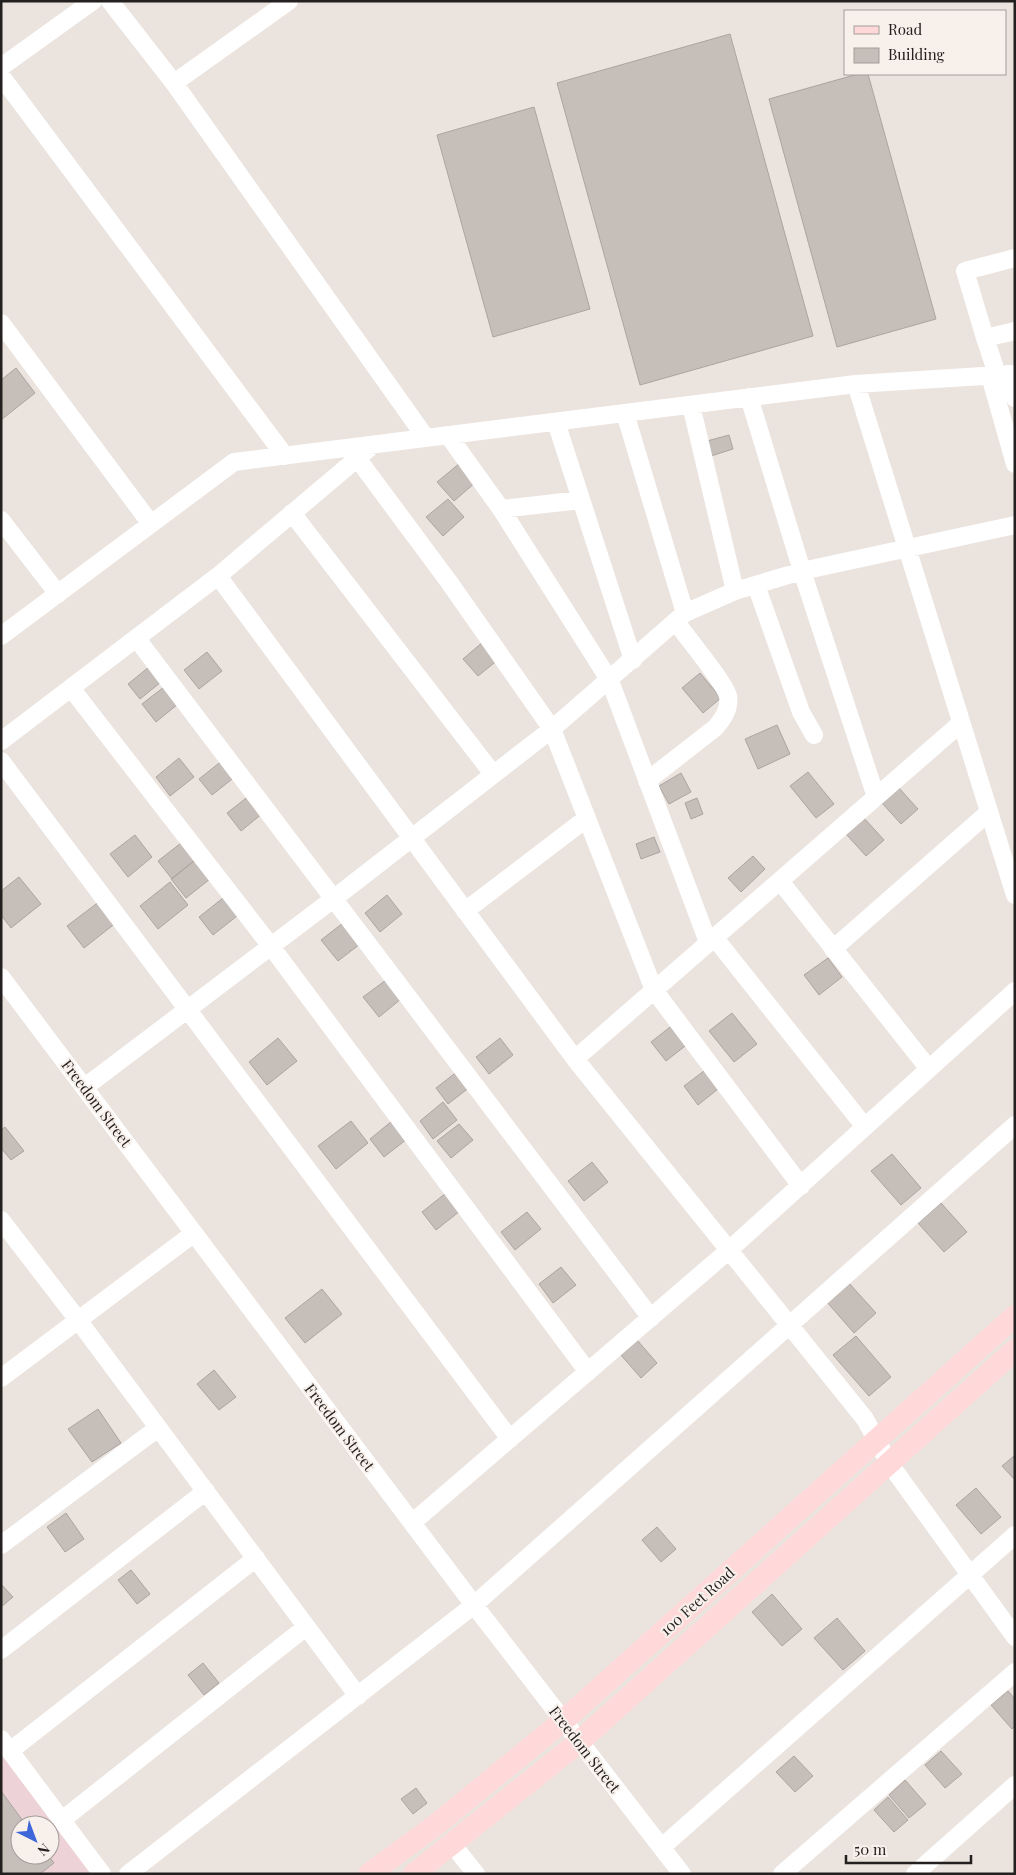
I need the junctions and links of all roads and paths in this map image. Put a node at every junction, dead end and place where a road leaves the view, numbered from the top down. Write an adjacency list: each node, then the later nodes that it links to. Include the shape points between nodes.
1 (93, 1): 4 (street)
2 (110, 1): 6 (street)
3 (289, 1): 6 (street)
4 (1, 67)
5 (1, 76): 21 (street)
6 (174, 83): 19 (street)
7 (1015, 258): 10 (street, via 965,271)
8 (1, 323): 28 (street)
9 (1015, 331): 10 (street)
10 (985, 338): 11 (street)
11 (1002, 374): 12 (street); 14 (street); 23 (street)
12 (856, 384): 13 (street); 30 (street)
13 (749, 397): 15 (street); 31 (street)
14 (1015, 398)
15 (691, 405): 16 (street); 34 (street)
16 (626, 413): 17 (street); 36 (street)
17 (556, 422): 18 (street); 24 (street)
18 (448, 435): 19 (street); 25 (street)
19 (426, 438): 20 (street)
20 (373, 445): 21 (street); 22 (street)
21 (285, 456): 28 (street, via 234,462)
22 (357, 458): 26 (street); 43 (street)
23 (1015, 464)
24 (581, 500): 25 (street); 39 (street)
25 (500, 509): 40 (street)
26 (292, 513): 32 (street); 47 (street)
27 (1, 520): 35 (street)
28 (151, 524): 35 (street)
29 (1015, 525): 30 (street)
30 (907, 549): 31 (street); 42 (street)
31 (802, 571): 33 (street); 49 (street)
32 (218, 576): 38 (street); 52 (street)
33 (756, 585): 34 (street); 44 (street, via 801,712)
34 (735, 591): 36 (street)
35 (58, 594): 37 (street)
36 (680, 617): 39 (street); 48 (street, via 725,689 728,706 724,718 715,728)
37 (1, 636)
38 (136, 639): 41 (street); 55 (street)
39 (633, 660): 40 (street)
40 (610, 681): 43 (street); 48 (street)
41 (71, 688): 45 (street); 58 (street)
42 (961, 723): 49 (street); 50 (street)
43 (552, 729): 47 (street); 51 (street)
44 (814, 735)
45 (1, 741)
46 (1, 761): 63 (street)
47 (493, 774): 52 (street)
48 (647, 781): 57 (street)
49 (876, 798): 53 (street)
50 (989, 812): 54 (street); 59 (street)
51 (587, 818): 56 (street); 61 (street)
52 (411, 837): 55 (street); 56 (street)
53 (780, 881): 57 (street); 59 (street)
54 (1015, 895)
55 (332, 900): 58 (street); 74 (street)
56 (465, 911): 64 (street)
57 (711, 940): 61 (street); 68 (street)
58 (270, 945): 63 (street); 78 (street)
59 (833, 948): 65 (street)
60 (1, 977): 66 (street, Freedom Street)
61 (654, 990): 64 (street); 69 (street)
62 (1015, 991): 65 (street)
63 (187, 1010): 66 (street); 81 (street)
64 (575, 1059): 72 (street)
65 (929, 1069): 68 (street)
66 (85, 1087): 71 (street, Freedom Street)
67 (1015, 1125): 76 (street)
68 (865, 1127): 69 (street)
69 (801, 1186): 72 (street)
70 (1, 1220): 75 (street)
71 (193, 1234): 75 (street); 85 (street, Freedom Street)
72 (728, 1251): 74 (street); 76 (street)
73 (1015, 1316): 82 (main road, 100 Feet Road)
74 (651, 1318): 78 (street)
75 (78, 1320): 79 (street); 80 (street)
76 (788, 1326): 82 (street); 90 (street)
77 (1015, 1350): 83 (main road, 100 Feet Road)
78 (588, 1372): 81 (street)
79 (1, 1378)
80 (158, 1428): 84 (street); 87 (street)
81 (510, 1439): 85 (street)
82 (878, 1439): 83 (street); 96 (main road, 100 Feet Road)
83 (889, 1463): 89 (street); 97 (main road, 100 Feet Road)
84 (206, 1491): 88 (street); 93 (street)
85 (413, 1522): 90 (street, Freedom Street)
86 (1015, 1535): 89 (street)
87 (1, 1545)
88 (256, 1558): 91 (street); 98 (street)
89 (970, 1575): 92 (street); 102 (street)
90 (474, 1605): 95 (street); 96 (street, Freedom Street)
91 (306, 1627): 95 (street); 100 (street)
92 (1015, 1637)
93 (1, 1650)
94 (1015, 1672): 109 (street)
95 (358, 1696): 105 (street)
96 (563, 1722): 97 (street, Freedom Street); 106 (main road, 100 Feet Road, via 437,1824)
97 (579, 1742): 101 (main road, 100 Feet Road); 102 (street, Freedom Street)
98 (6, 1745): 100 (street)
99 (1015, 1785): 110 (street)
100 (62, 1820): 104 (street)
101 (453, 1845): 107 (main road, 100 Feet Road); 108 (street)
102 (662, 1847): 103 (street, Freedom Street)
103 (675, 1871)
104 (102, 1874)
105 (128, 1874)
106 (369, 1874)
107 (414, 1874)
108 (476, 1874)
109 (782, 1874)
110 (915, 1874)

